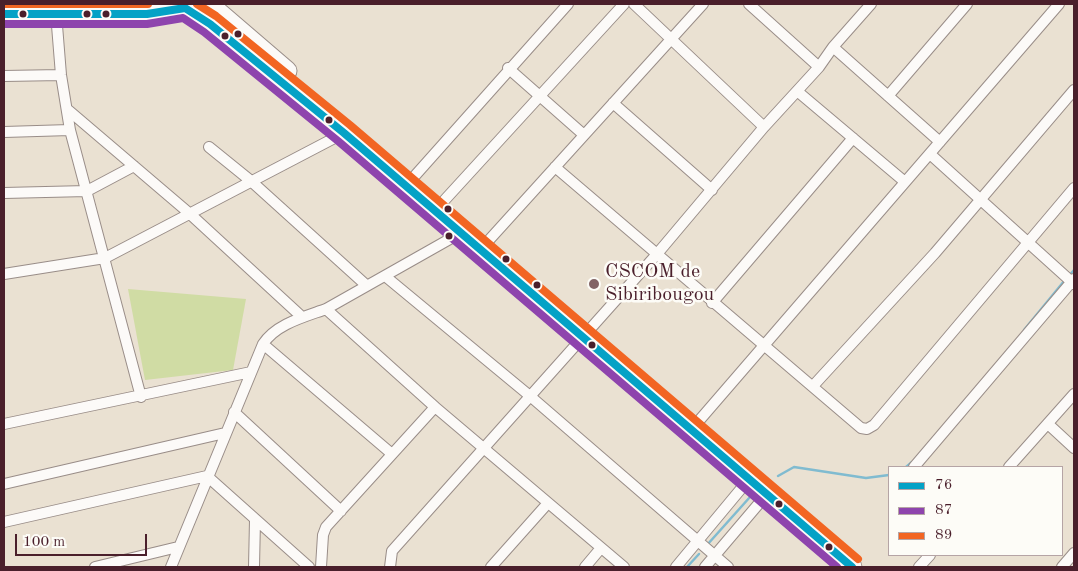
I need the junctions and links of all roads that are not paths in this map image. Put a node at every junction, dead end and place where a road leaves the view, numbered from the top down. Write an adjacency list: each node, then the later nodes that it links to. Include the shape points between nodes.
1 (151, 4): 15 (main road)
2 (209, 4): 39 (highway)
3 (568, 4): 19 (street)
4 (624, 4): 24 (street)
5 (634, 4): 16 (street)
6 (702, 4): 16 (street)
7 (749, 4): 18 (street)
8 (871, 4): 17 (street)
9 (967, 4): 25 (street)
10 (1059, 4): 34 (street)
11 (183, 6): 15 (main road, via 148,14); 31 (highway, via 210,24)
12 (84, 8): 13 (main road); 15 (main road)
13 (56, 13): 14 (main road); 20 (street)
14 (4, 14)
15 (124, 14)
16 (671, 39): 26 (street); 28 (street)
17 (833, 47): 18 (street); 25 (street)
18 (819, 67): 23 (street)
19 (508, 68): 24 (street); 39 (street)
20 (61, 75): 21 (street); 27 (street)
21 (4, 76)
22 (1074, 90): 46 (street)
23 (797, 91): 28 (street); 33 (street)
24 (539, 96): 32 (street); 47 (street)
25 (888, 96): 34 (street)
26 (613, 103): 32 (street); 43 (street)
27 (67, 109): 29 (street); 37 (street)
28 (764, 127): 43 (street)
29 (70, 130): 30 (street); 44 (street)
30 (4, 132)
31 (344, 133): 40 (street); 49 (highway)
32 (584, 135): 38 (street)
33 (853, 138): 41 (street); 58 (street)
34 (940, 142): 36 (street)
35 (209, 147): 40 (street)
36 (930, 154): 41 (street); 46 (street)
37 (134, 166): 44 (street); 48 (street)
38 (554, 167): 51 (street); 52 (street)
39 (412, 179): 47 (highway)
40 (251, 181): 48 (street); 57 (street)
41 (905, 182): 63 (street)
42 (1074, 188): 50 (street)
43 (712, 190): 52 (street)
44 (87, 191): 45 (street); 53 (street)
45 (4, 193)
46 (980, 200): 50 (street); 65 (street)
47 (441, 204): 49 (highway)
48 (189, 213): 53 (street); 60 (street)
49 (464, 231): 51 (highway); 55 (street)
50 (1027, 242): 56 (street); 65 (street, via 874,425 861,428)
51 (483, 247): 61 (highway)
52 (657, 254): 58 (street); 61 (street)
53 (105, 258): 54 (street); 68 (street)
54 (4, 274)
55 (385, 276): 57 (street); 67 (street)
56 (1073, 281): 78 (street)
57 (366, 285): 59 (street)
58 (712, 302): 63 (street)
59 (326, 310): 60 (street); 69 (street)
60 (302, 317): 62 (street, via 269,334)
61 (586, 335): 67 (street); 71 (highway); 81 (highway)
62 (263, 344): 64 (street); 77 (street)
63 (763, 345): 65 (street); 71 (street)
64 (250, 372): 68 (street); 70 (street)
65 (813, 386)
66 (1074, 394): 73 (street)
67 (530, 396): 75 (street); 88 (street)
68 (141, 397): 72 (street)
69 (435, 407): 75 (street); 77 (street)
70 (234, 412): 74 (street); 85 (street)
71 (697, 423): 107 (highway)
72 (4, 424)
73 (1048, 424): 76 (street); 79 (street)
74 (225, 433): 80 (street); 82 (street)
75 (483, 448): 84 (street); 99 (street, via 392,551)
76 (1074, 448)
77 (392, 454): 85 (street)
78 (915, 466)
79 (1010, 466)
80 (207, 476): 86 (street); 87 (street); 89 (street)
81 (750, 478): 83 (highway); 88 (street)
82 (4, 484)
83 (767, 494): 92 (street); 106 (highway)
84 (548, 502): 90 (street); 100 (street)
85 (341, 511): 98 (street, via 323,535)
86 (256, 520): 96 (street); 97 (street)
87 (4, 522)
88 (698, 541): 92 (street); 103 (street)
89 (178, 547): 94 (street); 95 (street)
90 (601, 548): 101 (street); 102 (street)
91 (1074, 553): 109 (street)
92 (715, 556): 104 (street); 105 (street)
93 (929, 556): 108 (street)
94 (96, 567)
95 (171, 567)
96 (254, 567)
97 (308, 567)
98 (321, 567)
99 (390, 567)
100 (491, 567)
101 (585, 567)
102 (624, 567)
103 (676, 567)
104 (705, 567)
105 (728, 567)
106 (852, 567)
107 (866, 567)
108 (919, 567)
109 (1062, 567)

